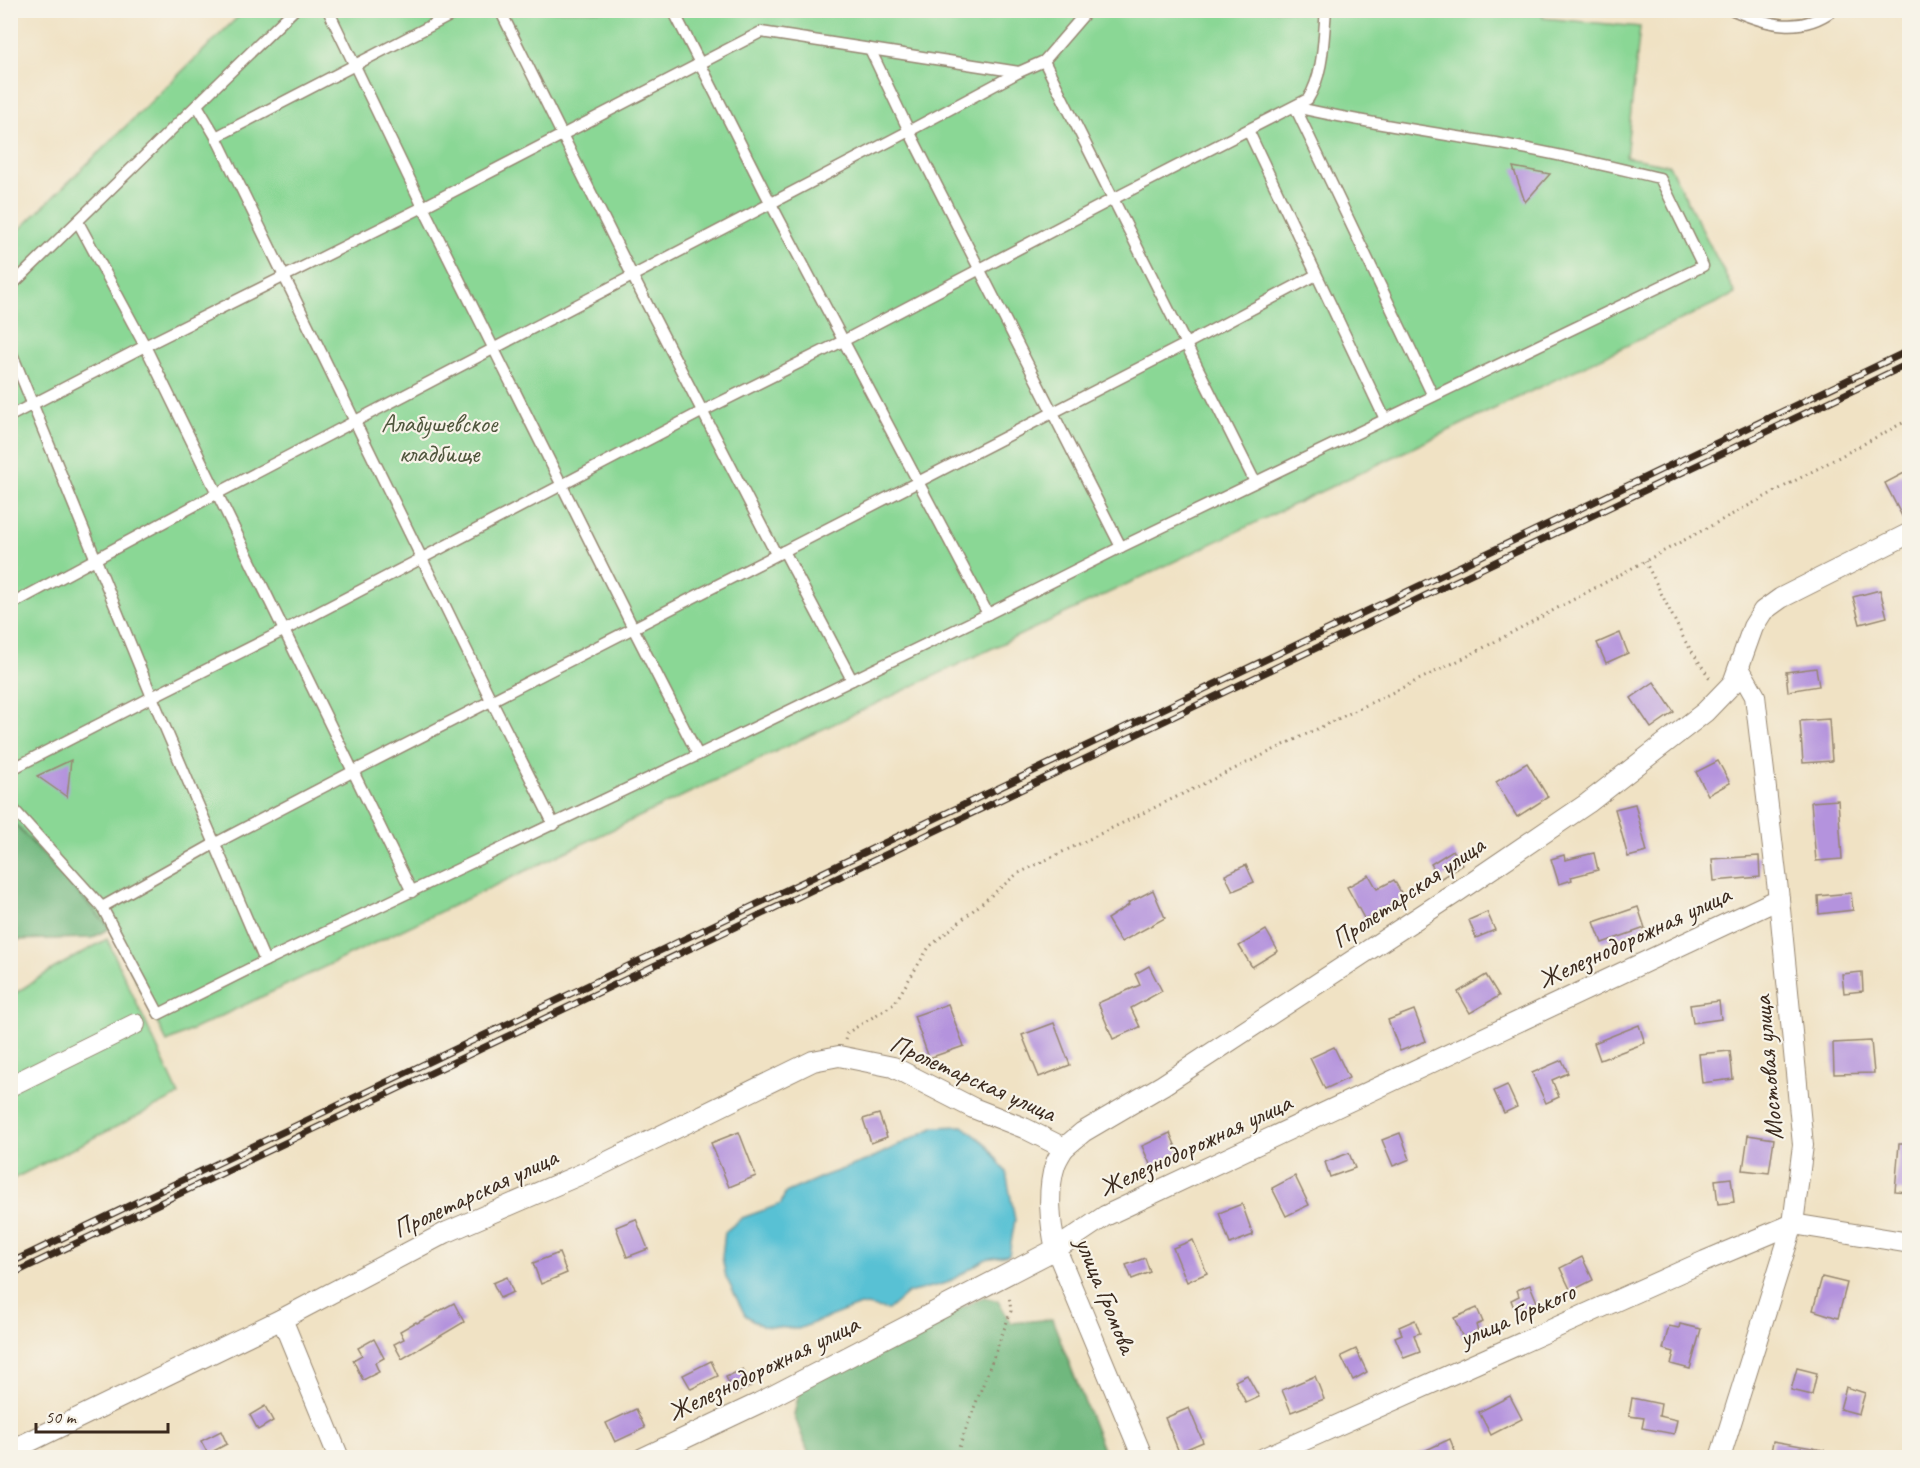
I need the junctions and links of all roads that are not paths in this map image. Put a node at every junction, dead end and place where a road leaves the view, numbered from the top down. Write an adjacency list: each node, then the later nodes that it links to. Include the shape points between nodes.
1 (294, 10): 15 (lane)
2 (328, 10): 13 (lane)
3 (461, 10): 13 (lane)
4 (500, 10): 19 (lane)
5 (673, 10): 12 (lane)
6 (1088, 10): 11 (lane)
7 (1326, 10): 16 (lane, via 1316,86 1308,99)
8 (1733, 10): 9 (lane, via 1776,24 1796,25 1821,19)
9 (1833, 10)
10 (870, 49): 12 (lane, via 761,32); 14 (lane); 18 (lane)
11 (1044, 61): 14 (lane); 21 (lane)
12 (700, 63): 19 (lane); 22 (lane)
13 (356, 66): 20 (lane); 23 (lane)
14 (1020, 72): 18 (lane)
15 (197, 105): 20 (lane); 24 (lane)
16 (1295, 107): 17 (lane); 35 (lane); 35 (lane, via 1492,142 1660,178 1703,267)
17 (1248, 130): 21 (lane); 26 (lane)
18 (909, 131): 22 (lane); 25 (lane)
19 (561, 135): 23 (lane); 27 (lane)
20 (216, 137): 28 (lane)
21 (1113, 199): 25 (lane); 31 (lane)
22 (770, 202): 27 (lane); 30 (lane)
23 (423, 207): 28 (lane); 33 (lane)
24 (78, 222): 29 (lane); 32 (lane)
25 (980, 270): 30 (lane); 38 (lane)
26 (1316, 274): 31 (lane); 40 (lane)
27 (632, 275): 33 (lane); 37 (lane)
28 (285, 277): 32 (lane); 41 (lane)
29 (10, 288)
30 (843, 341): 37 (lane); 42 (lane)
31 (1184, 345): 38 (lane); 43 (lane)
32 (145, 346): 36 (lane); 45 (lane)
33 (494, 348): 41 (lane); 44 (lane)
34 (10, 349): 36 (lane)
35 (1433, 396): 40 (lane)
36 (34, 404): 39 (lane); 50 (lane)
37 (703, 411): 44 (lane); 48 (lane)
38 (1051, 412): 42 (lane); 47 (lane)
39 (10, 416)
40 (1385, 419): 43 (lane)
41 (355, 422): 45 (lane); 49 (lane)
42 (917, 482): 48 (lane); 52 (lane)
43 (1254, 482): 47 (lane)
44 (563, 485): 49 (lane); 53 (lane)
45 (216, 494): 50 (lane); 54 (lane)
46 (1910, 533): 55 (street, Пролетарская улица, via 1781,598 1763,611 1753,627)
47 (1121, 547): 52 (lane)
48 (780, 553): 53 (lane); 56 (lane)
49 (422, 558): 54 (lane); 58 (lane)
50 (97, 559): 51 (lane); 57 (lane)
51 (10, 605)
52 (988, 614): 56 (lane)
53 (633, 628): 58 (lane); 59 (lane)
54 (283, 631): 57 (lane); 61 (lane)
55 (1739, 668): 66 (street, Мостовая улица, via 1755,696); 71 (street, Пролетарская улица, via 1733,683 1705,712 1579,810)
56 (852, 680): 59 (lane)
57 (152, 697): 60 (lane); 64 (lane)
58 (491, 700): 61 (lane); 63 (lane)
59 (698, 755): 63 (lane)
60 (10, 770)
61 (352, 772): 64 (lane); 65 (lane)
62 (10, 805): 67 (lane)
63 (554, 825): 65 (lane)
64 (214, 844): 67 (lane); 68 (lane)
65 (412, 892): 68 (lane)
66 (1779, 899): 72 (street, Мостовая улица, via 1803,1145); 74 (street, Железнодорожная улица, via 1106,1216)
67 (102, 907): 68 (lane, via 159,1014)
68 (265, 962)
69 (135, 1024): 70 (street)
70 (10, 1086)
71 (1064, 1148): 74 (street, улица Громова, via 1055,1166 1050,1198); 75 (street, Пролетарская улица, via 892,1067 839,1056 813,1062 593,1169 445,1233)
72 (1793, 1224): 73 (street); 80 (street, улица Горького); 81 (street, Мостовая улица)
73 (1910, 1243)
74 (1056, 1249): 78 (street, Железнодорожная улица, via 759,1404); 79 (street, улица Громова)
75 (282, 1319): 76 (street, Пролетарская улица); 77 (street)
76 (10, 1451)
77 (339, 1458)
78 (643, 1458)
79 (1143, 1458)
80 (1264, 1458)
81 (1720, 1458)

